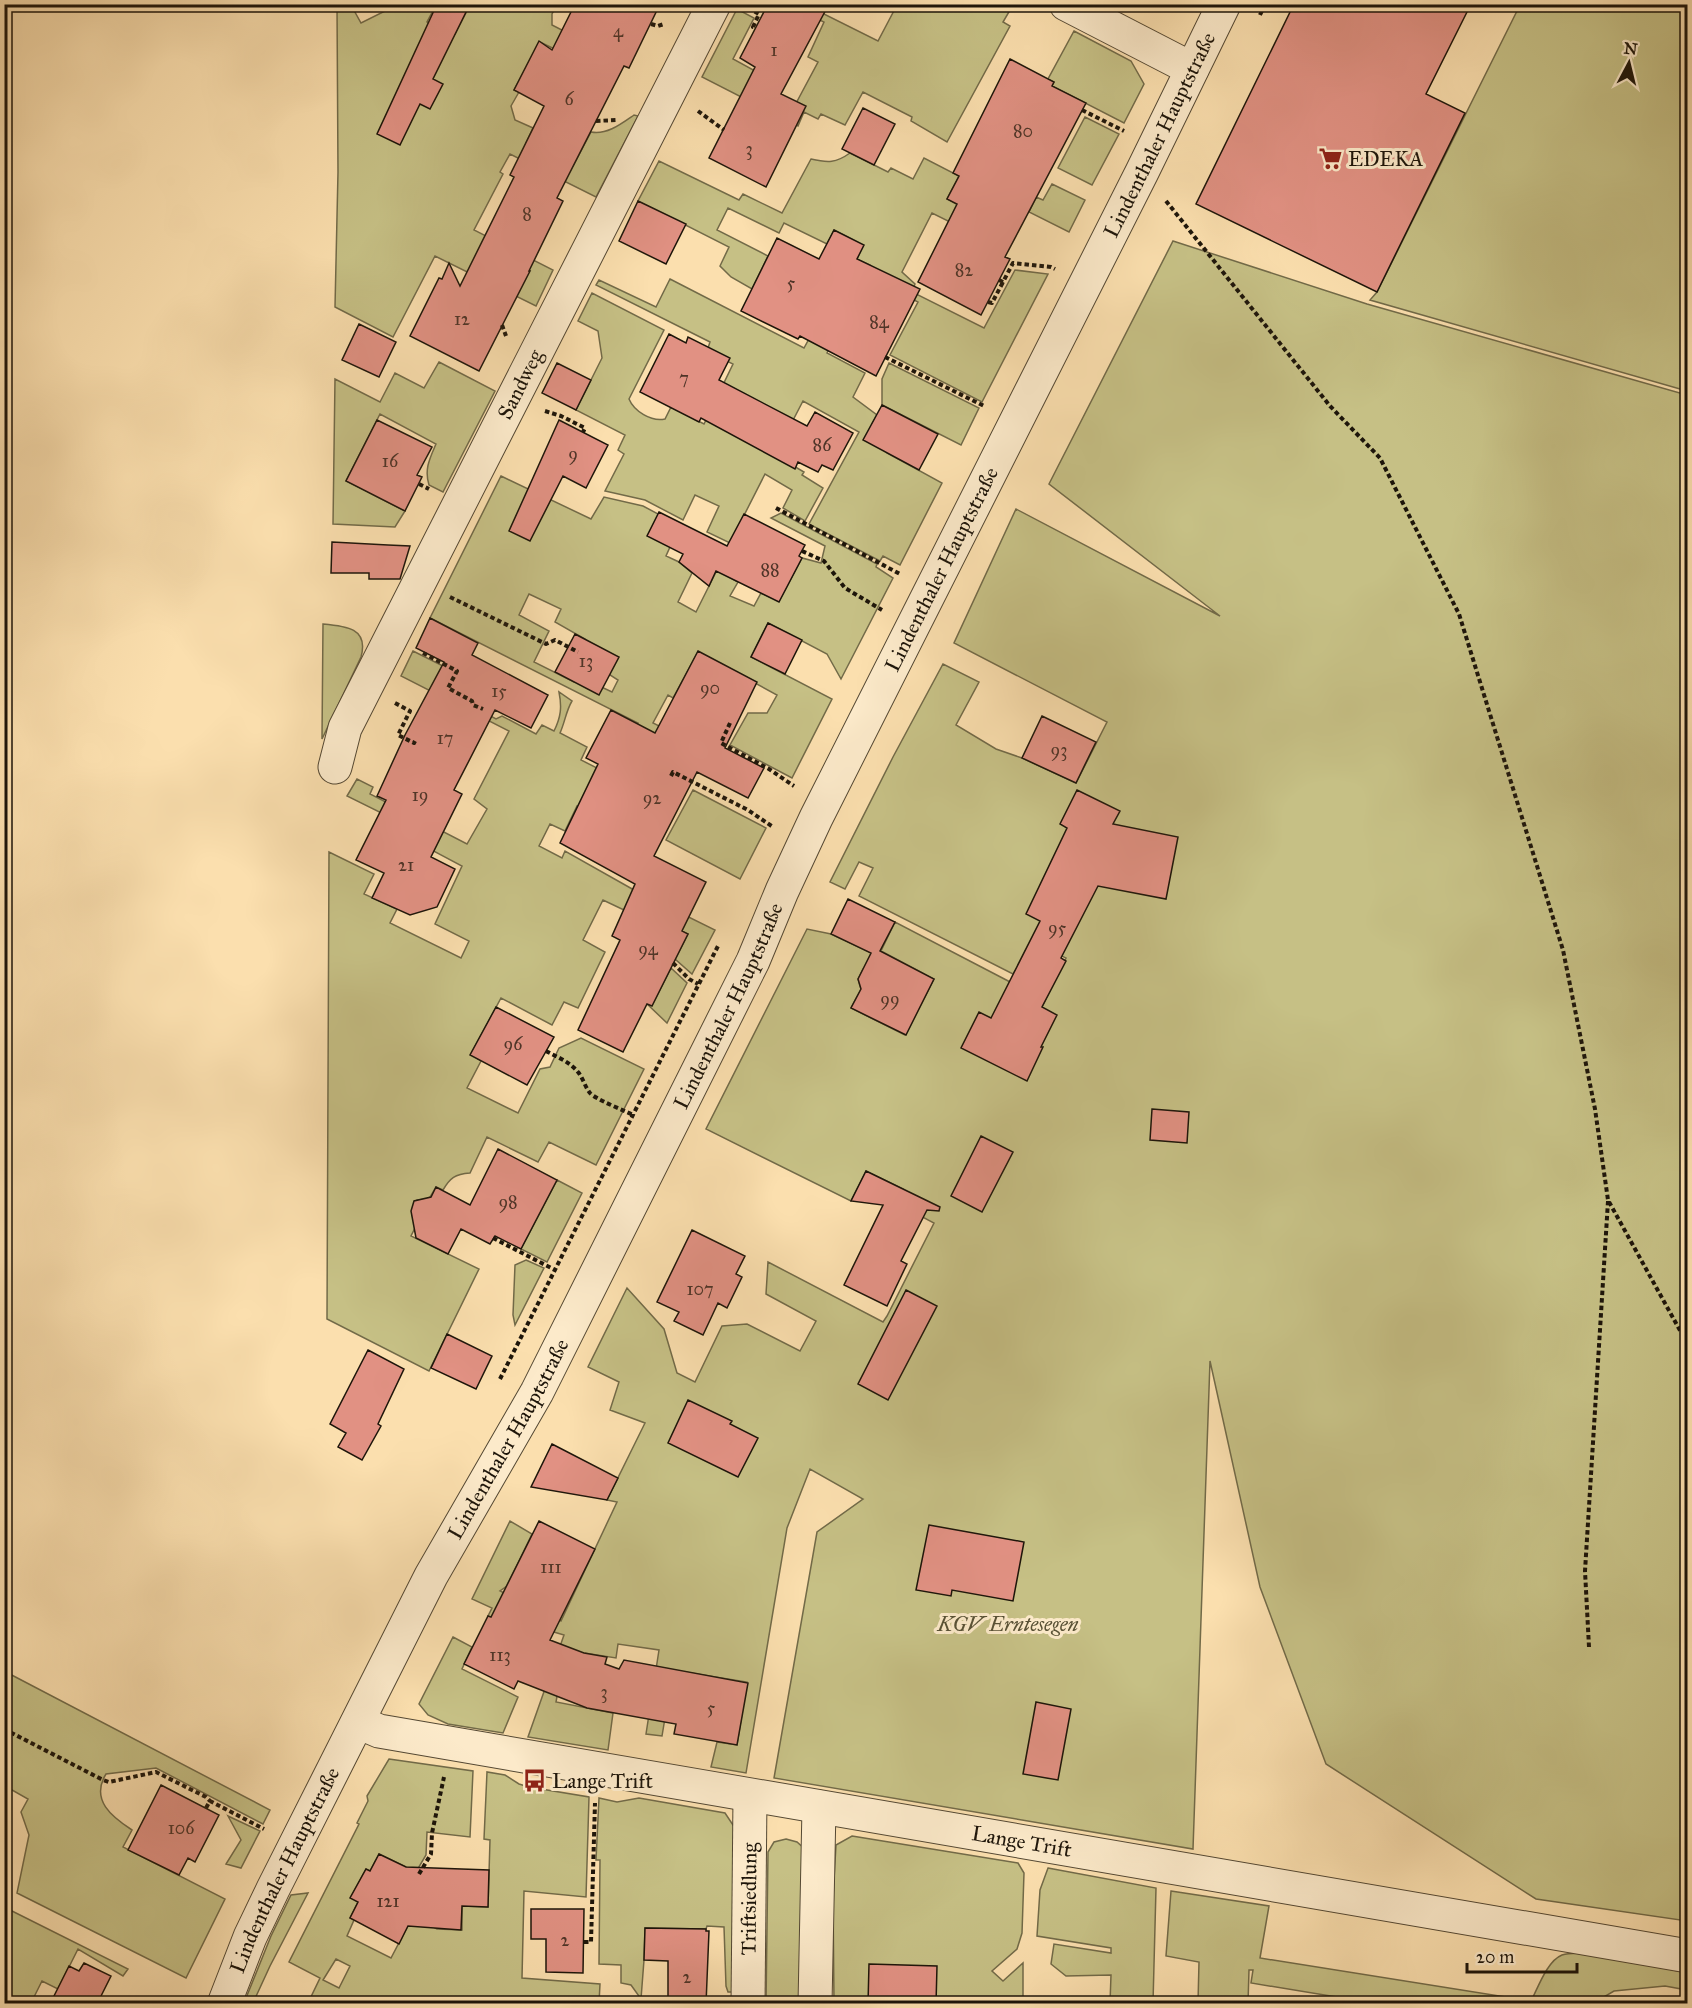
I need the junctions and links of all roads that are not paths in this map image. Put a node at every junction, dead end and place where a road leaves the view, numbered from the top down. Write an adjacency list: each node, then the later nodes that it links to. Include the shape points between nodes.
1 (714, 4): 5 (street, Sandweg, via 345,728)
2 (1066, 4): 4 (street)
3 (1224, 4): 4 (street, Lindenthaler Hauptstraße)
4 (1192, 69): 6 (street, Lindenthaler Hauptstraße, via 816,818 753,961 537,1392 431,1576)
5 (335, 766)
6 (358, 1722): 7 (street, Lange Trift, via 379,1731); 10 (street, Lindenthaler Hauptstraße, via 250,1937)
7 (750, 1796): 8 (street, Lange Trift); 11 (street, Triftsiedlung)
8 (819, 1807): 9 (street, Lange Trift); 12 (street)
9 (1688, 1956)
10 (225, 2004)
11 (748, 2004)
12 (815, 2004)

